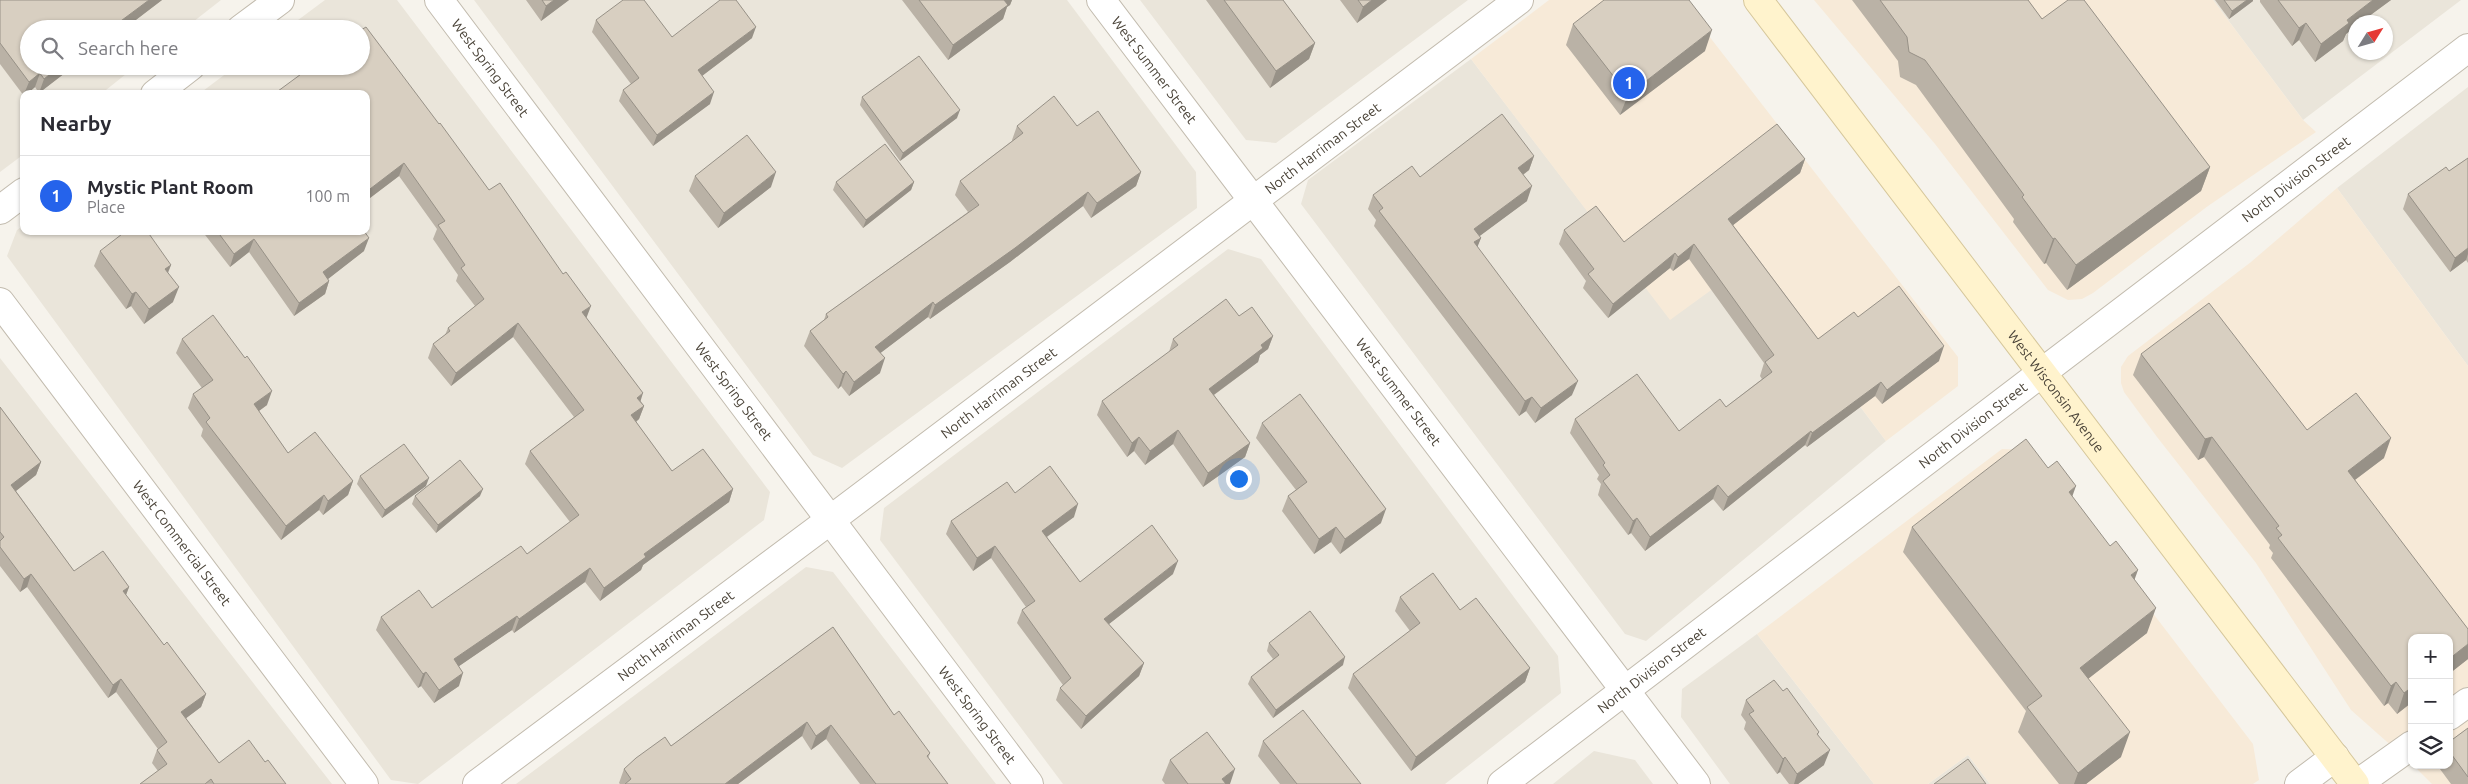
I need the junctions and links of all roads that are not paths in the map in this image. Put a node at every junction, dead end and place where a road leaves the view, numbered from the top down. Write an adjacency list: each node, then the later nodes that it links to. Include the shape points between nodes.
1 (280, 0): 6 (street)
2 (439, 0): 15 (street, West Spring Street)
3 (1101, 0): 11 (street, West Summer Street)
4 (1519, 0): 11 (street, North Harriman Street)
5 (1758, 0): 14 (main road, West Wisconsin Avenue)
6 (253, 20)
7 (2468, 48): 14 (street, North Division Street)
8 (179, 75): 9 (street)
9 (160, 90)
10 (20, 195): 12 (street)
11 (1252, 201): 15 (street, North Harriman Street); 16 (street, West Summer Street)
12 (0, 210)
13 (0, 302): 21 (street, West Commercial Street)
14 (2042, 372): 16 (street, North Division Street); 20 (main road, West Wisconsin Avenue)
15 (829, 521): 22 (street, North Harriman Street); 23 (street, West Spring Street)
16 (1625, 690): 24 (street, North Division Street); 25 (street, West Summer Street)
17 (2468, 702): 18 (street)
18 (2453, 713)
19 (2408, 747): 27 (street)
20 (2335, 757): 26 (street); 27 (main road, West Wisconsin Avenue)
21 (364, 784)
22 (477, 784)
23 (1029, 784)
24 (1502, 784)
25 (1696, 784)
26 (2299, 784)
27 (2356, 784)

